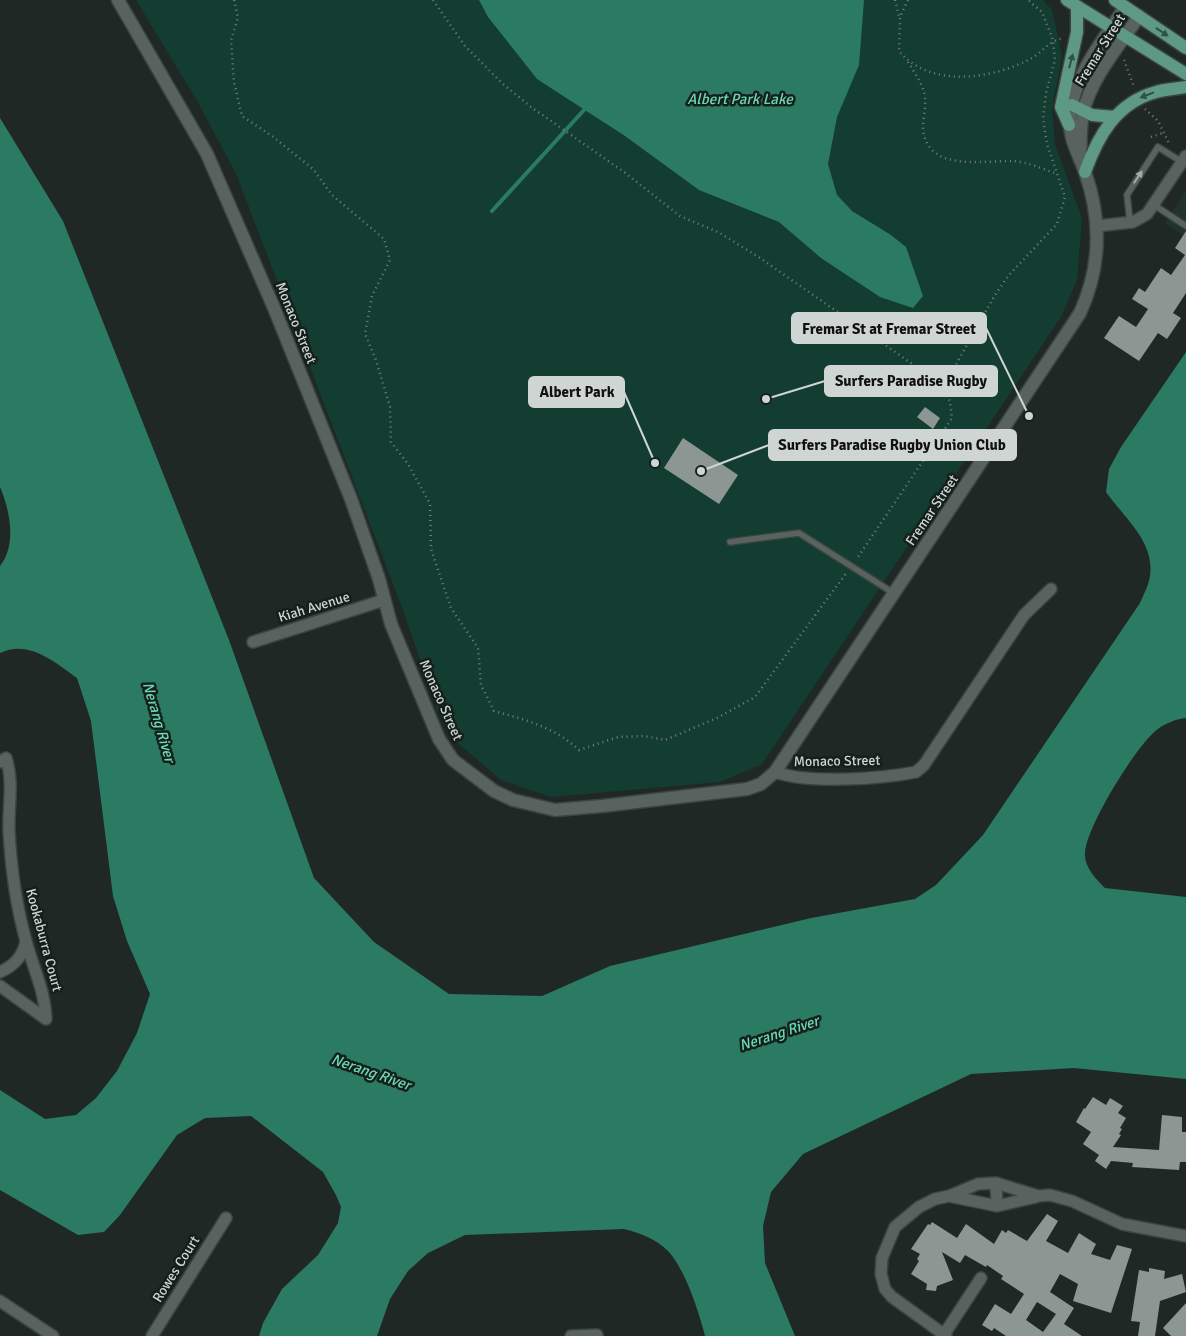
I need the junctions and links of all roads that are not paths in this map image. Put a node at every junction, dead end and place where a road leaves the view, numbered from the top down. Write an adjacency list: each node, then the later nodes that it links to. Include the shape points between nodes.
1 (118, 0): 24 (street, Monaco Street, via 211,163 274,308 350,499)
2 (1072, 3): 5 (main road); 13 (main road, one-way to 2, via 1061,107 1077,32)
3 (1120, 3): 4 (main road); 5 (street, Fremar Street)
4 (1139, 16): 6 (street, Fremar Street); 7 (main road, one-way to 7)
5 (1111, 28): 6 (main road); 10 (street, Fremar Street, via 1083,73)
6 (1124, 37): 8 (main road); 11 (street, Fremar Street, via 1095,83)
7 (1186, 48)
8 (1186, 74)
9 (1186, 87): 12 (main road, one-way to 12, via 1147,95)
10 (1072, 105): 11 (main road); 13 (street, Fremar Street)
11 (1083, 113): 12 (main road); 15 (street, Fremar Street)
12 (1115, 117): 16 (main road, via 1102,132)
13 (1069, 125): 15 (street, Fremar Street, via 1071,143)
14 (1184, 159): 17 (street); 18 (lane, one-way to 14, via 1127,195 1158,147)
15 (1080, 160): 16 (street, Fremar Street)
16 (1085, 172): 19 (street, Fremar Street)
17 (1154, 205): 18 (street, via 1140,219); 20 (lane)
18 (1130, 222): 19 (street)
19 (1097, 226): 23 (street, Fremar Street, via 1092,280 1074,325)
20 (1186, 226)
21 (730, 542): 23 (lane, via 799,533)
22 (1051, 589): 27 (street, Monaco Street, via 1024,615 924,765 916,772 850,778 790,778)
23 (895, 594): 27 (street, Fremar Street)
24 (384, 600): 25 (street, Kiah Avenue); 27 (street, Monaco Street, via 439,739 453,760 474,778 513,800 555,810 602,806 746,789 761,784)
25 (253, 642)
26 (0, 762): 29 (street, Kookaburra Court, via 6,758 10,771)
27 (775, 772)
28 (0, 811): 29 (street)
29 (9, 828): 30 (street, Kookaburra Court, via 14,889)
30 (26, 940): 31 (street, via 17,960); 32 (street, Kookaburra Court, via 42,986 46,1019)
31 (0, 972)
32 (0, 986)
33 (996, 1183): 34 (street, via 978,1184); 35 (street); 36 (street)
34 (949, 1196): 36 (street); 45 (street, via 935,1198 919,1207 895,1227 882,1258 881,1274 885,1289)
35 (1038, 1196): 36 (street); 38 (street, via 1050,1195 1072,1201 1122,1224)
36 (997, 1206)
37 (226, 1218): 43 (street, Rowes Court)
38 (1186, 1236)
39 (981, 1278): 45 (street)
40 (0, 1301): 42 (street)
41 (596, 1335): 44 (street)
42 (53, 1336)
43 (152, 1336)
44 (571, 1336)
45 (944, 1336)

